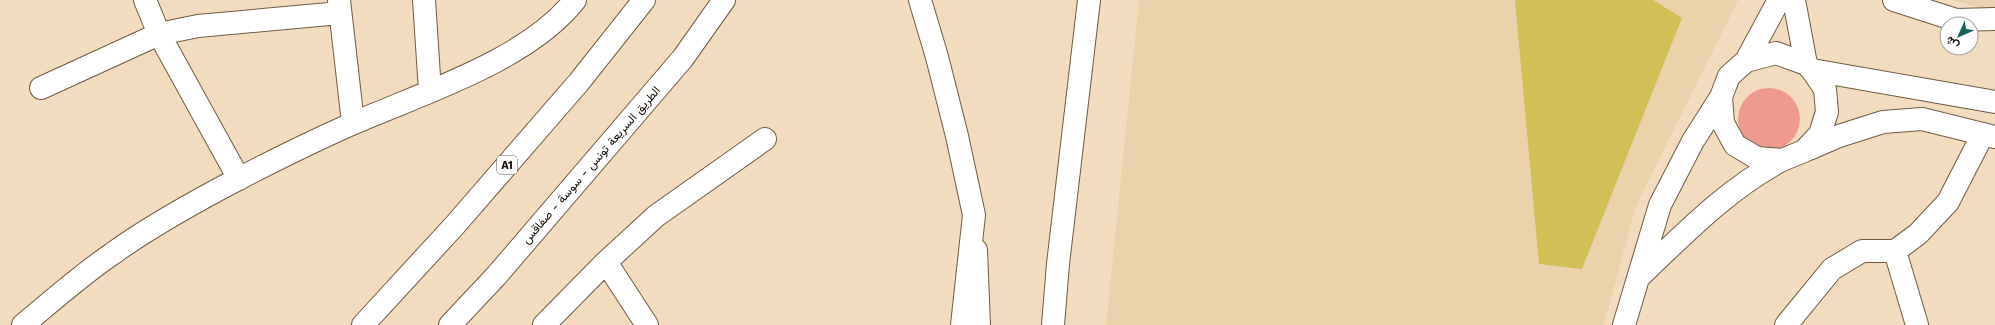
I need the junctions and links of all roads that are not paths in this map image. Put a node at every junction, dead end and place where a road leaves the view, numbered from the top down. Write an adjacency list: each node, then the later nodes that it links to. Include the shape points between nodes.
1 (145, 0): 13 (main road)
2 (424, 0): 17 (main road)
3 (575, 0): 17 (main road, via 543,32 497,60)
4 (644, 0): 31 (main road, A1, via 563,100 455,226)
5 (724, 0): 32 (main road, الطريق السريعة تونس - سوسة - صفاقس, via 683,58 497,275)
6 (920, 0): 26 (main road, via 957,136)
7 (1089, 0): 37 (main road)
8 (1779, 0): 14 (main road)
9 (1794, 0): 15 (main road)
10 (1894, 0): 12 (main road, via 1956,20)
11 (340, 6): 13 (main road); 20 (main road)
12 (1995, 19)
13 (159, 34): 16 (main road); 25 (main road)
14 (1746, 60): 15 (main road, via 1776,53); 18 (main road, via 1729,76)
15 (1809, 67): 19 (main road); 23 (main road, via 1824,89 1827,112 1820,134)
16 (41, 88)
17 (430, 91): 20 (main road)
18 (1721, 97): 24 (main road, via 1722,122 1735,144 1757,158); 29 (main road, via 1693,141 1660,205)
19 (1995, 102)
20 (353, 123): 25 (main road)
21 (1989, 135): 23 (main road, via 1922,119 1883,122 1839,136); 27 (main road, via 1948,202 1918,234)
22 (765, 139): 28 (main road, via 656,216)
23 (1804, 151): 24 (main road)
24 (1782, 160): 29 (main road, via 1740,185)
25 (239, 179): 30 (main road, via 146,230 73,283)
26 (974, 215): 35 (main road); 36 (main road)
27 (1895, 251): 39 (main road, via 1862,251 1832,269); 40 (main road)
28 (606, 262): 33 (main road); 34 (main road)
29 (1638, 278): 38 (main road)
30 (23, 325)
31 (363, 325)
32 (450, 325)
33 (544, 325)
34 (647, 325)
35 (962, 325)
36 (979, 325)
37 (1053, 325)
38 (1624, 325)
39 (1786, 325)
40 (1917, 325)

